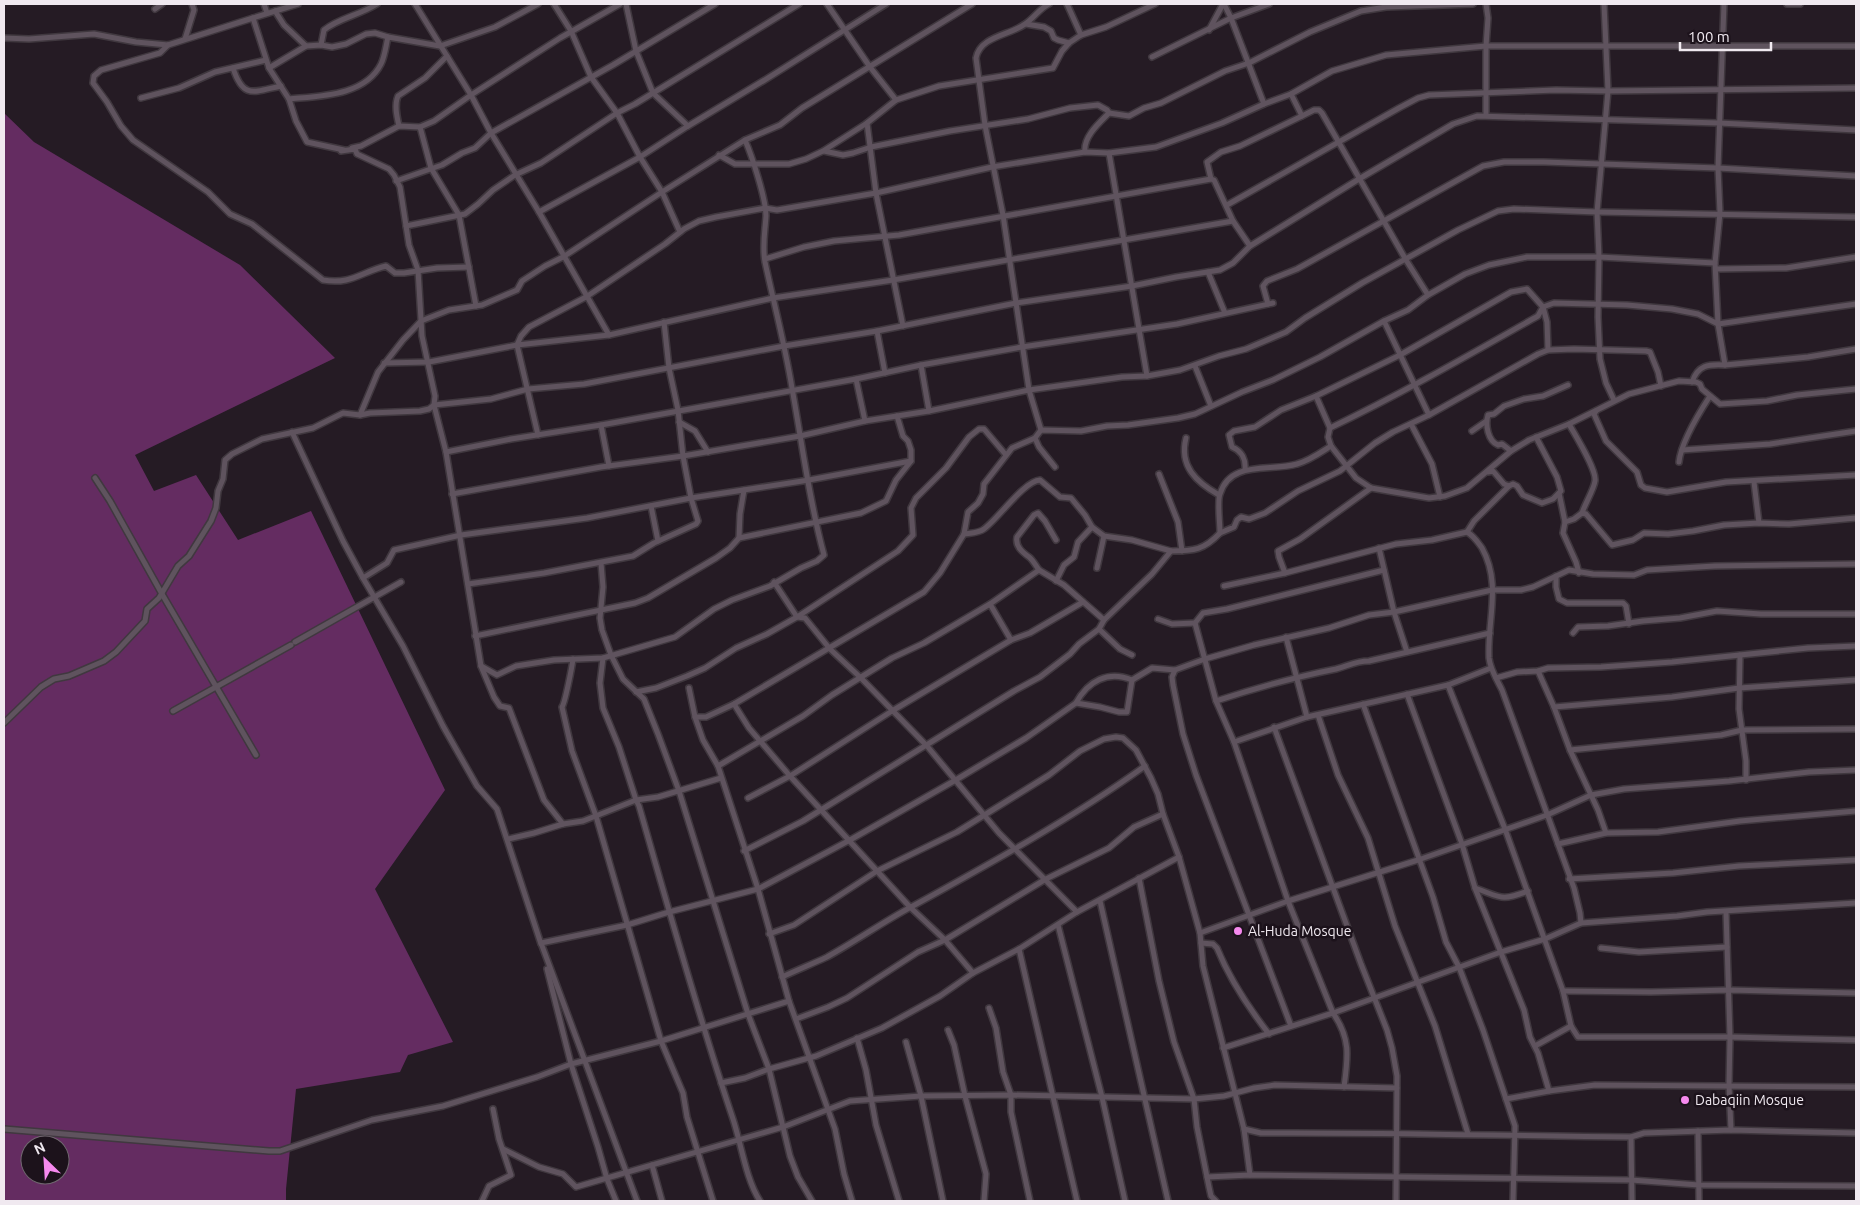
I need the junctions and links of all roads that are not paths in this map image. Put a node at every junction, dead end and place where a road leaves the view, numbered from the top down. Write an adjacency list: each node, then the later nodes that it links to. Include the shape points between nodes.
1 (162, 4): 28 (street)
2 (192, 4): 40 (street, via 194,10)
3 (264, 4): 30 (street)
4 (298, 4): 29 (street)
5 (378, 4): 43 (street, via 324,30)
6 (415, 4): 47 (street)
7 (538, 4): 47 (street, via 495,26)
8 (554, 4): 36 (street)
9 (620, 4): 36 (street)
10 (626, 4): 50 (street)
11 (715, 4): 50 (street)
12 (799, 4): 65 (street)
13 (827, 4): 34 (street)
14 (886, 4): 34 (street)
15 (972, 4): 27 (street)
16 (1049, 4): 33 (street)
17 (1067, 4): 37 (street)
18 (1154, 4): 37 (street)
19 (1223, 4): 32 (street); 35 (street)
20 (1268, 4): 32 (street)
21 (1473, 4): 54 (street, via 1361,11 1310,32)
22 (1486, 4): 48 (street)
23 (1604, 4): 44 (street)
24 (1724, 4): 45 (street)
25 (1788, 4): 26 (street)
26 (1800, 4)
27 (965, 6): 55 (street)
28 (155, 9)
29 (275, 10): 30 (street); 46 (street, via 284,25)
30 (266, 13): 31 (street)
31 (253, 18): 40 (street); 53 (street)
32 (1231, 18): 35 (street); 54 (street)
33 (1026, 24): 41 (street, via 1044,27 1054,38); 59 (street, via 990,40 976,53)
34 (846, 29): 55 (street); 81 (street)
35 (1208, 30): 52 (street)
36 (571, 31): 58 (street); 67 (street)
37 (1081, 35): 41 (street)
38 (388, 37): 43 (street, via 374,33 332,48); 47 (street); 69 (street, via 381,63 364,83 346,91)
39 (4, 38): 42 (street, via 94,34)
40 (185, 39): 42 (street)
41 (1069, 43): 59 (street, via 1053,68)
42 (168, 45): 130 (street, via 160,53 101,70 94,76 93,84 132,140 208,192 230,214 252,224 323,280 348,281 386,266 395,273)
43 (321, 45): 46 (street)
44 (1605, 45): 45 (street); 48 (street); 63 (street)
45 (1724, 45): 49 (street); 61 (street)
46 (306, 46): 57 (street)
47 (440, 46): 51 (street)
48 (1486, 46): 64 (street); 66 (street, via 1378,57 1332,71)
49 (1856, 46)
50 (636, 51): 58 (street); 65 (street)
51 (447, 56): 67 (street); 80 (street, via 425,78 398,96 396,113)
52 (1152, 57)
53 (266, 60): 56 (street); 57 (street)
54 (1249, 64): 71 (street); 73 (street, via 1225,71 1129,116)
55 (870, 67): 70 (street); 85 (street, via 780,125)
56 (233, 68): 60 (street, via 237,80 250,92); 68 (street)
57 (269, 68): 60 (street)
58 (591, 78): 72 (street); 84 (street)
59 (980, 79): 70 (street, via 939,86); 79 (street)
60 (281, 86): 69 (street)
61 (1722, 88): 62 (street); 63 (street); 78 (street)
62 (1856, 88)
63 (1608, 91): 64 (street); 76 (street)
64 (1485, 92): 74 (street); 86 (street, via 1418,98)
65 (653, 93): 72 (street); 81 (street)
66 (1291, 94): 71 (street); 75 (street)
67 (471, 95): 82 (street); 84 (street)
68 (142, 98)
69 (289, 99): 88 (street, via 308,142)
70 (896, 100): 77 (street)
71 (1264, 104): 91 (street, via 1156,147)
72 (617, 113): 93 (street); 99 (street, via 541,163)
73 (1109, 113): 79 (street, via 1098,106 1070,108 1028,119); 90 (street, via 1094,128 1084,146)
74 (1486, 115): 76 (street); 102 (street, via 1453,124)
75 (1302, 116): 86 (street, via 1319,110); 101 (street, via 1221,152 1208,162)
76 (1606, 121): 78 (street); 95 (street)
77 (867, 123): 87 (street); 89 (street)
78 (1719, 123): 83 (street); 98 (street)
79 (985, 125): 87 (street); 96 (street)
80 (399, 126): 82 (street); 88 (street, via 361,146)
81 (688, 126): 93 (street)
82 (420, 127): 97 (street)
83 (1856, 130)
84 (490, 133): 97 (street, via 475,148); 99 (street)
85 (745, 140): 92 (street); 94 (street)
86 (1339, 142): 102 (street); 107 (street)
87 (871, 147): 89 (street, via 843,155); 105 (street)
88 (341, 151): 103 (street, via 356,149 357,154 389,169)
89 (823, 151): 94 (street, via 806,160 788,164)
90 (1085, 152): 91 (street); 96 (street)
91 (1110, 153): 106 (street)
92 (719, 156): 94 (street, via 735,164); 104 (street)
93 (640, 157): 104 (street); 109 (street)
94 (754, 164): 108 (street)
95 (1600, 165): 98 (street); 110 (street); 116 (street, via 1504,162 1483,166)
96 (992, 167): 105 (street); 113 (street)
97 (431, 168): 103 (street); 112 (street)
98 (1718, 168): 100 (street); 111 (street)
99 (515, 175): 109 (street); 112 (street, via 465,214)
100 (1856, 176)
101 (1211, 179): 106 (street); 107 (street)
102 (1359, 179): 116 (street); 121 (street)
103 (396, 181): 117 (street)
104 (662, 192): 118 (street); 122 (street)
105 (876, 192): 108 (street, via 777,210); 119 (street)
106 (1116, 196): 113 (street); 120 (street)
107 (1227, 205): 115 (street)
108 (765, 208): 118 (street, via 699,222); 125 (street)
109 (539, 212): 122 (street)
110 (1597, 212): 111 (street); 123 (street); 127 (street, via 1498,211)
111 (1720, 213): 114 (street); 128 (street)
112 (459, 215): 117 (street); 129 (street)
113 (1003, 215): 119 (street); 126 (street)
114 (1856, 217)
115 (1233, 221): 120 (street); 121 (street)
116 (1385, 221): 127 (street); 142 (street, via 1297,269 1268,281 1264,286 1271,304)
117 (406, 226): 130 (street)
118 (680, 232): 135 (street)
119 (885, 236): 125 (street, via 834,241); 132 (street)
120 (1124, 240): 126 (street); 133 (street)
121 (1250, 246): 131 (street, via 1233,263)
122 (563, 257): 135 (street); 140 (street, via 522,281 517,290)
123 (1599, 257): 128 (street); 134 (street, via 1527,257 1504,261 1465,274); 139 (street)
124 (1856, 257): 128 (street, via 1786,268)
125 (765, 259): 136 (street)
126 (1009, 260): 132 (street); 137 (street)
127 (1406, 260): 134 (street); 162 (street, via 1362,283 1286,332)
128 (1716, 266): 146 (street)
129 (468, 267): 130 (street); 140 (street)
130 (418, 270): 143 (street)
131 (1208, 272): 133 (street); 142 (street)
132 (893, 280): 136 (street); 147 (street)
133 (1132, 286): 137 (street); 148 (street)
134 (1428, 295): 144 (street, via 1408,310)
135 (586, 298): 150 (street); 151 (street, via 528,327)
136 (773, 298): 145 (street); 152 (street)
137 (1016, 303): 147 (street); 153 (street)
138 (1856, 304): 146 (street)
139 (1598, 305): 141 (street, via 1554,303); 146 (street, via 1672,308 1698,314); 156 (street)
140 (476, 306): 143 (street, via 449,310)
141 (1543, 307): 154 (street); 157 (street, via 1527,289 1511,292); 169 (street, via 1538,316)
142 (1225, 313): 148 (street)
143 (421, 321): 158 (street); 159 (street)
144 (1384, 321): 157 (street); 179 (street, via 1274,380)
145 (664, 322): 150 (street); 163 (street)
146 (1718, 324): 161 (street)
147 (903, 326): 149 (street)
148 (1140, 330): 153 (street); 165 (street)
149 (878, 331): 152 (street); 164 (street)
150 (609, 335): 151 (street)
151 (517, 345): 158 (street); 171 (street)
152 (784, 346): 163 (street); 172 (street)
153 (1022, 348): 160 (street); 174 (street)
154 (1548, 350): 156 (street); 183 (street)
155 (1856, 350): 161 (street)
156 (1599, 351): 170 (street, via 1650,352); 177 (street, via 1606,384)
157 (1400, 355): 169 (street); 175 (street)
158 (429, 362): 159 (street); 178 (street)
159 (384, 363): 184 (street)
160 (921, 365): 164 (street); 181 (street)
161 (1725, 365): 167 (street, via 1714,364 1699,369)
162 (1195, 366): 165 (street); 179 (street)
163 (670, 368): 171 (street, via 584,384); 180 (street)
164 (885, 373): 166 (street)
165 (1147, 376): 174 (street)
166 (856, 379): 172 (street); 186 (street)
167 (1692, 382): 170 (street); 176 (street, via 1700,384)
168 (1568, 385): 188 (street, via 1543,396 1504,406 1488,415)
169 (1415, 386): 183 (street); 192 (street)
170 (1661, 386): 177 (street)
171 (528, 389): 178 (street, via 491,399); 197 (street)
172 (793, 389): 180 (street); 198 (street)
173 (1856, 389): 176 (street, via 1720,404)
174 (1029, 390): 181 (street); 193 (street)
175 (1316, 396): 192 (street); 214 (street, via 1282,410 1255,427 1229,435 1232,447 1240,451)
176 (1710, 396): 203 (street)
177 (1614, 400): 182 (street)
178 (434, 405): 184 (street, via 420,411); 205 (street)
179 (1211, 406): 193 (street, via 1187,416 1155,422 1081,432)
180 (678, 410): 187 (street); 191 (street)
181 (929, 411): 185 (street)
182 (1596, 411): 190 (street); 220 (street, via 1594,414 1606,441 1636,472 1645,488 1667,492 1726,482)
183 (1429, 415): 189 (street)
184 (360, 416): 196 (street, via 343,413 314,428)
185 (897, 416): 186 (street); 209 (street, via 911,450)
186 (865, 421): 198 (street)
187 (680, 422): 206 (street, via 695,431); 208 (street)
188 (1486, 422): 194 (street); 204 (street, via 1493,443 1502,444)
189 (1411, 424): 212 (street, via 1376,443); 227 (street, via 1432,464)
190 (1569, 424): 199 (street); 230 (street, via 1596,476)
191 (601, 425): 197 (street); 211 (street)
192 (1330, 428): 202 (street)
193 (1041, 430): 200 (street)
194 (1472, 431)
195 (1856, 431): 203 (street, via 1770,444)
196 (292, 432): 255 (street); 262 (street, via 262,439 225,460 211,521)
197 (538, 435): 205 (street)
198 (800, 436): 206 (street); 219 (street)
199 (1536, 437): 204 (street); 224 (street, via 1557,476)
200 (1035, 438): 207 (street, via 1016,446); 213 (street)
201 (1186, 438): 226 (street, via 1183,450 1186,465 1204,486)
202 (1330, 446): 212 (street); 214 (street, via 1300,464)
203 (1682, 450): 210 (street)
204 (1511, 451): 215 (street)
205 (446, 452): 225 (street)
206 (708, 452): 208 (street)
207 (1006, 455): 238 (street, via 984,484 978,503 968,512); 269 (street, via 984,429 978,429 916,498 911,508 913,535 906,543)
208 (683, 456): 211 (street); 228 (street)
209 (911, 462): 219 (street); 232 (street, via 896,480 886,501 861,512)
210 (1679, 462)
211 (609, 466): 225 (street)
212 (1347, 466): 222 (street, via 1356,478); 236 (street, via 1298,491 1256,518 1241,517 1234,527)
213 (1054, 467)
214 (1245, 470): 226 (street, via 1231,475)
215 (1488, 472): 221 (street, via 1493,471); 227 (street, via 1467,488)
216 (1159, 474): 246 (street, via 1178,522)
217 (1856, 475): 220 (street)
218 (95, 478): 262 (street)
219 (809, 480): 223 (street); 232 (street)
220 (1754, 482): 234 (street)
221 (1509, 486): 224 (street, via 1517,486 1523,495 1542,503); 237 (street)
222 (1371, 488): 227 (street, via 1418,498); 252 (street, via 1278,551)
223 (744, 490): 228 (street); 241 (street)
224 (1559, 493): 233 (street)
225 (452, 494): 239 (street)
226 (1219, 495): 236 (street)
227 (1440, 497)
228 (691, 498): 229 (street); 243 (street, via 698,521 696,524)
229 (651, 506): 239 (street, via 570,521); 243 (street)
230 (1582, 513): 233 (street); 234 (street, via 1612,544 1633,540 1644,533 1668,534)
231 (1856, 518): 234 (street, via 1789,524)
232 (815, 522): 241 (street); 258 (street, via 824,555)
233 (1565, 522): 253 (street, via 1563,533)
234 (1759, 523)
235 (1092, 527): 238 (street, via 1071,498 1060,497 1038,479 983,530); 240 (street); 256 (street, via 1078,542 1074,556 1064,565)
236 (1220, 532): 246 (street, via 1207,546)
237 (1466, 532): 244 (street); 261 (street, via 1474,536 1490,564)
238 (964, 534): 281 (street, via 924,592)
239 (461, 535): 255 (street, via 394,550 387,563); 259 (street)
240 (1104, 536): 245 (street); 249 (street)
241 (739, 538): 266 (street, via 716,558 648,598)
242 (1056, 540): 250 (street, via 1038,513 1017,537 1017,544)
243 (658, 541): 247 (street, via 633,556)
244 (1379, 548): 251 (street); 252 (street)
245 (1171, 551): 246 (street); 271 (street)
246 (1182, 551)
247 (601, 563): 259 (street); 266 (street)
248 (1856, 564): 253 (street, via 1716,566 1647,570 1634,574)
249 (1097, 568)
250 (1039, 570): 256 (street); 265 (street)
251 (1384, 570): 267 (street); 272 (street, via 1203,613)
252 (1285, 573): 260 (street)
253 (1580, 573): 254 (street, via 1569,570)
254 (1556, 576): 261 (street, via 1521,590); 273 (street, via 1559,599 1567,603 1623,603)
255 (363, 578): 263 (street)
256 (1056, 581): 264 (street)
257 (401, 582): 263 (street)
258 (774, 582): 269 (street); 283 (street, via 714,609 675,637)
259 (468, 584): 277 (street)
260 (1224, 586)
261 (1492, 590): 267 (street); 275 (street)
262 (162, 594): 299 (street); 314 (street, via 148,609 145,621 116,652 104,661 41,687)
263 (374, 597): 299 (street); 343 (street, via 477,786 497,809)
264 (1083, 602): 271 (street); 279 (street, via 1030,633)
265 (990, 604): 279 (street); 294 (street)
266 (601, 609): 277 (street); 283 (street, via 601,624)
267 (1394, 612): 278 (street, via 1369,615); 282 (street)
268 (1856, 614): 273 (street, via 1717,611)
269 (797, 617): 281 (street, via 806,618); 302 (street, via 705,668 656,688)
270 (1158, 619): 272 (street, via 1172,624)
271 (1104, 620): 274 (street)
272 (1195, 623): 288 (street)
273 (1629, 624): 276 (street, via 1578,627)
274 (1099, 629): 284 (street, via 1120,649); 320 (street, via 1040,677)
275 (1490, 633): 282 (street); 290 (street)
276 (1572, 633)
277 (475, 636): 289 (street)
278 (1286, 637): 288 (street); 293 (street)
279 (1011, 640): 310 (street)
280 (1856, 646): 285 (street)
281 (830, 649): 294 (street); 306 (street)
282 (1408, 652): 293 (street, via 1356,661)
283 (611, 655): 286 (street); 302 (street, via 624,679)
284 (1132, 655)
285 (1740, 655): 292 (street); 301 (street)
286 (603, 658): 287 (street); 333 (street, via 600,682 603,708)
287 (573, 659): 289 (street, via 516,666 497,674); 339 (street, via 562,707 572,751)
288 (1205, 659): 291 (street); 304 (street)
289 (481, 666): 340 (street, via 494,697 500,706 509,708 544,800)
290 (1491, 668): 295 (street); 298 (street)
291 (1175, 670): 296 (street, via 1152,668); 369 (street, via 1172,677 1183,734)
292 (1538, 670): 295 (street); 308 (street)
293 (1297, 677): 304 (street); 313 (street)
294 (861, 678): 310 (street); 318 (street)
295 (1496, 678): 338 (street)
296 (1132, 680): 305 (street, via 1110,676 1095,680); 305 (street, via 1127,712)
297 (1856, 680): 301 (street)
298 (1448, 685): 303 (street); 341 (street)
299 (216, 687): 309 (street); 322 (street)
300 (689, 688): 312 (street)
301 (1739, 688): 308 (street); 317 (street)
302 (636, 692): 330 (street, via 644,699)
303 (1407, 694): 307 (street); 345 (street)
304 (1216, 701): 319 (street)
305 (1076, 703): 328 (street, via 1026,738)
306 (734, 704): 312 (street, via 706,716); 318 (street)
307 (1363, 704): 311 (street); 350 (street)
308 (1554, 707): 321 (street)
309 (173, 711)
310 (892, 711): 320 (street); 326 (street)
311 (1318, 715): 313 (street); 353 (street, via 1338,775 1368,838)
312 (695, 717): 323 (street, via 703,740)
313 (1307, 717): 315 (street)
314 (4, 723)
315 (1274, 727): 319 (street); 357 (street)
316 (1856, 729): 317 (street)
317 (1742, 730): 321 (street, via 1721,736); 329 (street)
318 (759, 741): 323 (street); 326 (street)
319 (1234, 742): 363 (street)
320 (927, 746): 328 (street); 334 (street)
321 (1570, 750): 331 (street)
322 (256, 755)
323 (718, 766): 327 (street)
324 (1145, 766): 336 (street); 337 (street, via 1136,750 1123,738 1104,739 1080,751 1049,775); 347 (street, via 1067,818)
325 (1856, 770): 329 (street)
326 (790, 776): 332 (street); 334 (street)
327 (720, 778): 330 (street); 348 (street)
328 (954, 780): 337 (street); 344 (street)
329 (1746, 780): 331 (street, via 1624,789)
330 (679, 791): 333 (street); 361 (street)
331 (1591, 795): 338 (street); 342 (street)
332 (748, 798)
333 (636, 800): 339 (street); 366 (street)
334 (822, 809): 344 (street); 348 (street)
335 (1856, 811): 342 (street, via 1658,832)
336 (1163, 814): 349 (street); 355 (street, via 1134,827 1109,848)
337 (983, 815): 347 (street); 352 (street, via 957,832)
338 (1547, 815): 341 (street); 346 (street)
339 (596, 816): 340 (street); 371 (street)
340 (563, 824): 343 (street)
341 (1505, 829): 345 (street); 360 (street)
342 (1606, 833): 346 (street)
343 (508, 839): 377 (street)
344 (850, 840): 352 (street); 359 (street)
345 (1462, 844): 350 (street); 358 (street)
346 (1558, 844): 356 (street)
347 (1014, 848): 355 (street); 365 (street)
348 (744, 851): 359 (street)
349 (1178, 857): 354 (street); 373 (street)
350 (1418, 860): 353 (street); 383 (street, via 1446,942)
351 (1856, 860): 356 (street)
352 (878, 871): 365 (street); 374 (street, via 794,925)
353 (1378, 873): 357 (street); 386 (street)
354 (1139, 878): 362 (street); 424 (street, via 1174,1042)
355 (1046, 879): 367 (street); 376 (street)
356 (1569, 879): 370 (street, via 1578,902)
357 (1333, 888): 363 (street); 390 (street)
358 (1476, 888): 360 (street, via 1507,899); 382 (street)
359 (758, 889): 361 (street); 374 (street)
360 (1528, 891): 375 (street)
361 (713, 900): 366 (street); 394 (street)
362 (1100, 901): 367 (street); 423 (street)
363 (1288, 901): 369 (street); 393 (street)
364 (1856, 904): 368 (street)
365 (910, 907): 376 (street); 385 (street, via 827,956)
366 (669, 912): 371 (street); 398 (street)
367 (1077, 912): 372 (street)
368 (1726, 912): 370 (street); 380 (street)
369 (1249, 915): 373 (street); 396 (street)
370 (1581, 923): 375 (street)
371 (627, 925): 377 (street); 404 (street)
372 (1058, 925): 381 (street); 421 (street)
373 (1200, 933): 378 (street)
374 (769, 934): 385 (street)
375 (1545, 939): 382 (street); 388 (street)
376 (945, 940): 384 (street); 395 (street, via 918,952 847,998)
377 (541, 943): 409 (street); 453 (street)
378 (1201, 943): 400 (street, via 1214,944 1217,948 1230,978); 407 (street, via 1203,966)
379 (1600, 948): 380 (street, via 1640,952)
380 (1727, 948): 387 (street)
381 (1019, 949): 384 (street); 422 (street)
382 (1501, 952): 383 (street); 406 (street)
383 (1459, 967): 386 (street); 425 (street)
384 (973, 973): 402 (street, via 934,999)
385 (782, 977): 391 (street)
386 (1416, 982): 390 (street); 435 (street, via 1434,1026)
387 (1729, 990): 388 (street); 389 (street); 401 (street)
388 (1563, 991): 397 (street)
389 (1856, 993)
390 (1374, 998): 393 (street); 415 (street, via 1392,1048)
391 (789, 1001): 394 (street); 395 (street)
392 (989, 1008): 418 (street)
393 (1333, 1013): 396 (street); 413 (street, via 1342,1026 1348,1053)
394 (748, 1014): 398 (street); 410 (street)
395 (796, 1019): 408 (street)
396 (1290, 1026): 400 (street)
397 (1571, 1026): 401 (street, via 1578,1037); 406 (street)
398 (704, 1028): 404 (street); 411 (street)
399 (948, 1030): 420 (street)
400 (1269, 1034): 407 (street)
401 (1730, 1037): 403 (street); 412 (street)
402 (857, 1038): 408 (street); 426 (street)
403 (1856, 1040)
404 (661, 1041): 409 (street); 441 (street, via 683,1093)
405 (906, 1042): 419 (street)
406 (1536, 1046): 416 (street)
407 (1223, 1048): 417 (street)
408 (809, 1058): 410 (street); 428 (street)
409 (571, 1064): 430 (street, via 443,1106 372,1120 280,1151); 446 (street)
410 (769, 1069): 411 (street); 429 (street)
411 (721, 1083): 439 (street)
412 (1729, 1085): 414 (street); 416 (street, via 1595,1085); 433 (street)
413 (1344, 1087): 415 (street); 417 (street, via 1276,1085)
414 (1856, 1087)
415 (1397, 1088): 434 (street)
416 (1549, 1091): 425 (street)
417 (1234, 1094): 424 (street); 431 (street)
418 (1011, 1095): 420 (street); 422 (street); 462 (street, via 1011,1112)
419 (921, 1096): 420 (street); 426 (street); 460 (street)
420 (965, 1096): 461 (street, via 986,1174)
421 (1102, 1096): 422 (street); 423 (street); 464 (street)
422 (1053, 1097): 463 (street)
423 (1145, 1097): 424 (street); 465 (street)
424 (1194, 1099): 444 (street)
425 (1506, 1099): 437 (street)
426 (872, 1100): 428 (street, via 850,1101); 459 (street)
427 (492, 1109): 440 (street)
428 (828, 1110): 429 (street); 458 (street)
429 (783, 1127): 439 (street); 457 (street, via 798,1177)
430 (4, 1129)
431 (1244, 1129): 434 (street, via 1261,1133); 443 (street)
432 (1698, 1130): 433 (street); 438 (street); 449 (street)
433 (1731, 1130): 436 (street)
434 (1397, 1133): 435 (street); 445 (street)
435 (1468, 1134): 437 (street)
436 (1856, 1134)
437 (1516, 1136): 438 (street); 447 (street)
438 (1631, 1137): 448 (street)
439 (740, 1139): 441 (street); 456 (street, via 751,1182)
440 (503, 1149): 446 (street, via 539,1167 563,1174 576,1187); 451 (street, via 511,1175 489,1186)
441 (698, 1151): 442 (street); 455 (street)
442 (652, 1165): 446 (street); 454 (street)
443 (1250, 1175): 444 (street); 445 (street)
444 (1207, 1177): 466 (street, via 1211,1196)
445 (1397, 1177): 447 (street); 467 (street)
446 (607, 1179): 452 (street)
447 (1513, 1179): 448 (street); 468 (street)
448 (1631, 1180): 449 (street); 469 (street)
449 (1699, 1185): 450 (street); 470 (street)
450 (1856, 1186)
451 (482, 1201)
452 (616, 1201)
453 (637, 1201)
454 (662, 1201)
455 (713, 1201)
456 (760, 1201)
457 (812, 1201)
458 (852, 1201)
459 (899, 1201)
460 (943, 1201)
461 (984, 1201)
462 (1030, 1201)
463 (1077, 1201)
464 (1125, 1201)
465 (1168, 1201)
466 (1216, 1201)
467 (1396, 1201)
468 (1513, 1201)
469 (1632, 1201)
470 (1699, 1201)

